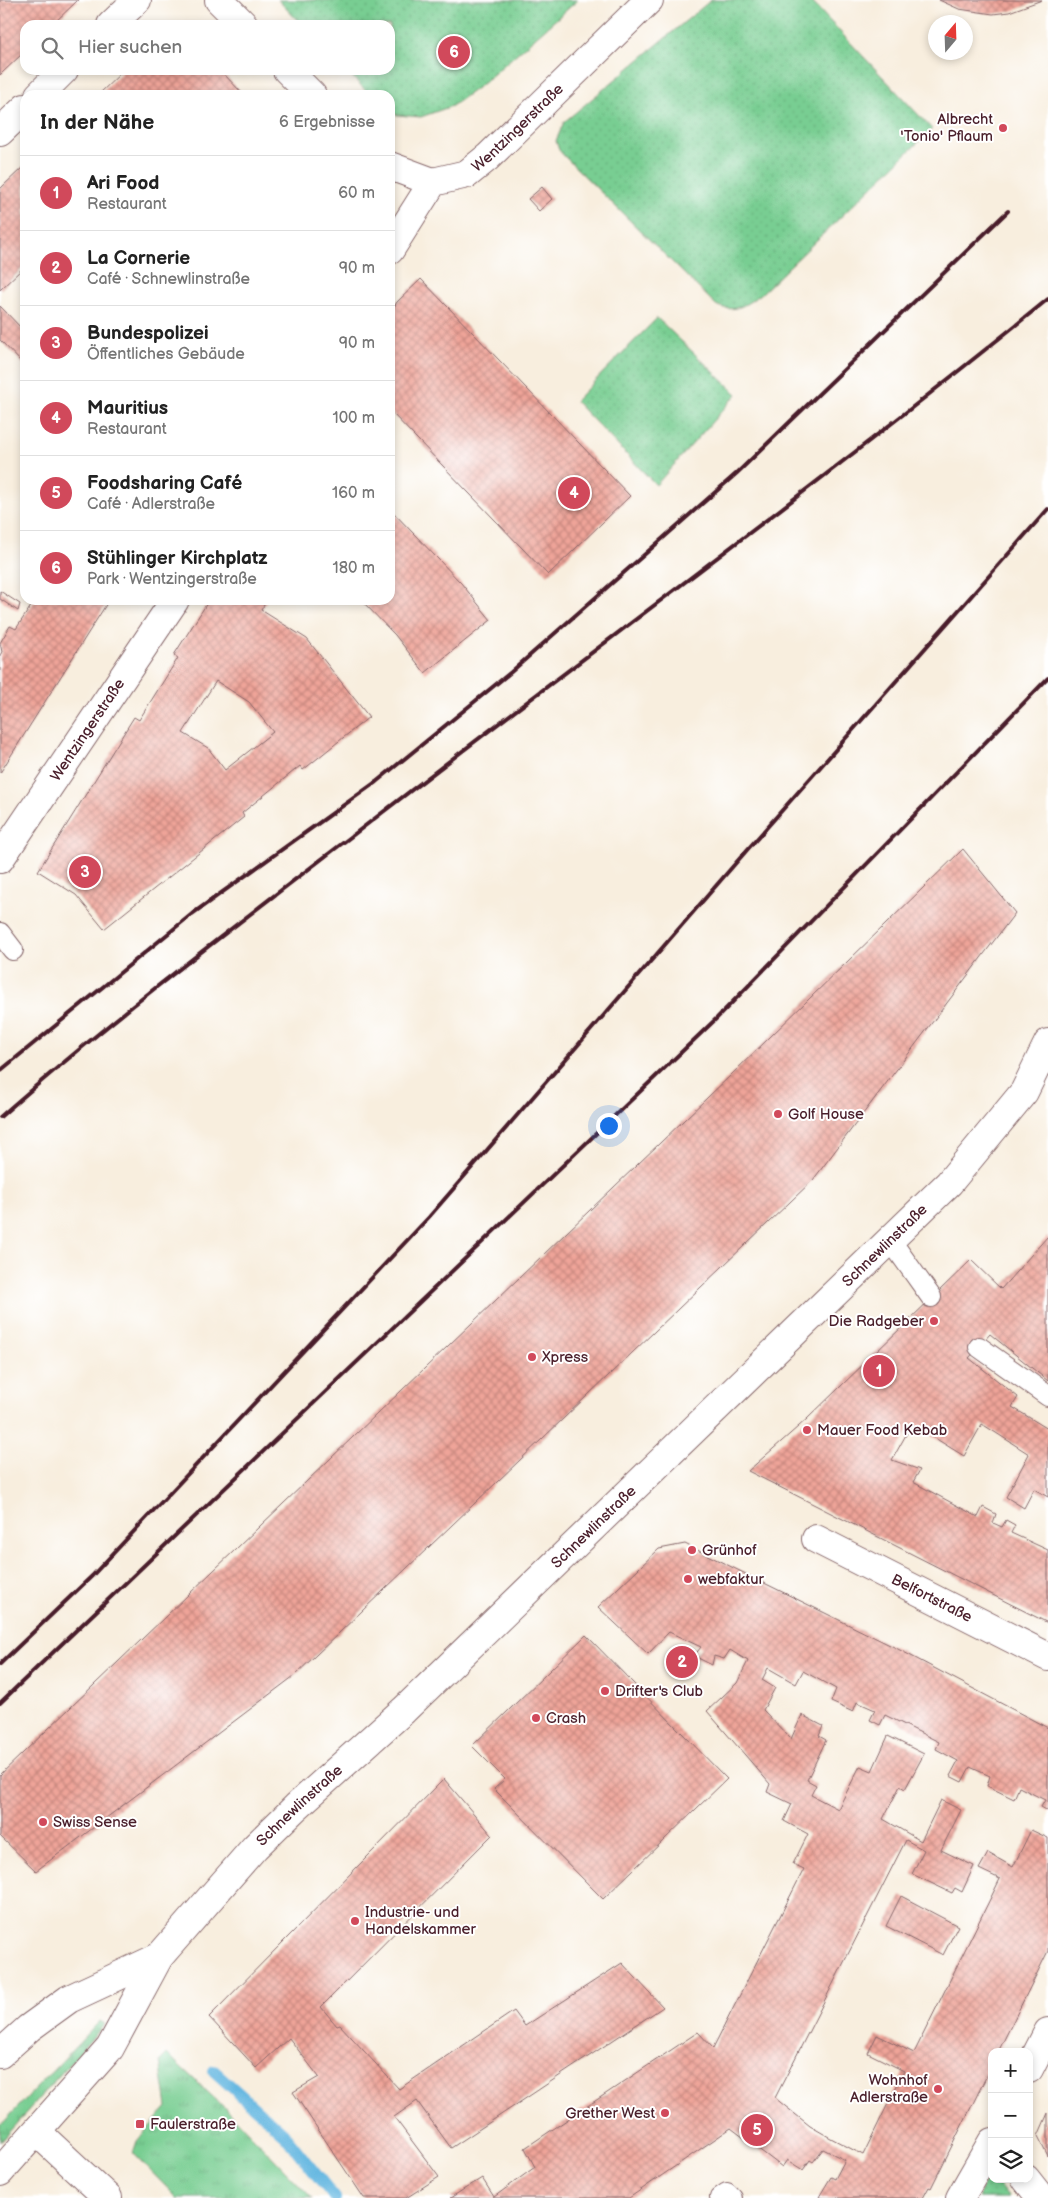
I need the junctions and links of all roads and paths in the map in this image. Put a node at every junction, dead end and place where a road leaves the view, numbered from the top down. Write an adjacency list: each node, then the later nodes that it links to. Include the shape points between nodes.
1 (137, 0): 4 (main road)
2 (219, 0): 5 (main road)
3 (649, 0): 13 (main road, Wentzingerstraße, via 488,157 467,174)
4 (116, 20)
5 (239, 20)
6 (59, 75): 8 (main road)
7 (293, 75): 9 (main road)
8 (44, 90)
9 (307, 90)
10 (20, 113): 11 (main road)
11 (0, 132)
12 (395, 168): 13 (main road)
13 (433, 182): 14 (main road)
14 (395, 242)
15 (172, 605): 16 (main road, Wentzingerstraße)
16 (0, 859)
17 (0, 933): 18 (lane)
18 (13, 950)
19 (1048, 1044): 20 (main road, Schnewlinstraße)
20 (1036, 1087): 21 (main road, Schnewlinstraße)
21 (891, 1241): 22 (lane); 27 (main road, Schnewlinstraße, via 404,1710 255,1847)
22 (931, 1297)
23 (979, 1347): 24 (lane)
24 (1048, 1396)
25 (816, 1538): 26 (main road, Belfortstraße)
26 (1048, 1658)
27 (159, 1957): 29 (main road, Schnewlinstraße, via 69,1999 28,2028); 31 (main road, Schnewlinstraße, via 110,2048)
28 (1048, 2032): 30 (main road)
29 (0, 2054)
30 (1033, 2061)
31 (37, 2132): 33 (main road, Schnewlinstraße); 35 (main road)
32 (988, 2149): 38 (main road)
33 (0, 2172)
34 (1029, 2183): 39 (main road)
35 (108, 2198)
36 (720, 2198): 37 (lane, via 727,2193)
37 (732, 2198)
38 (960, 2198)
39 (1042, 2198)

